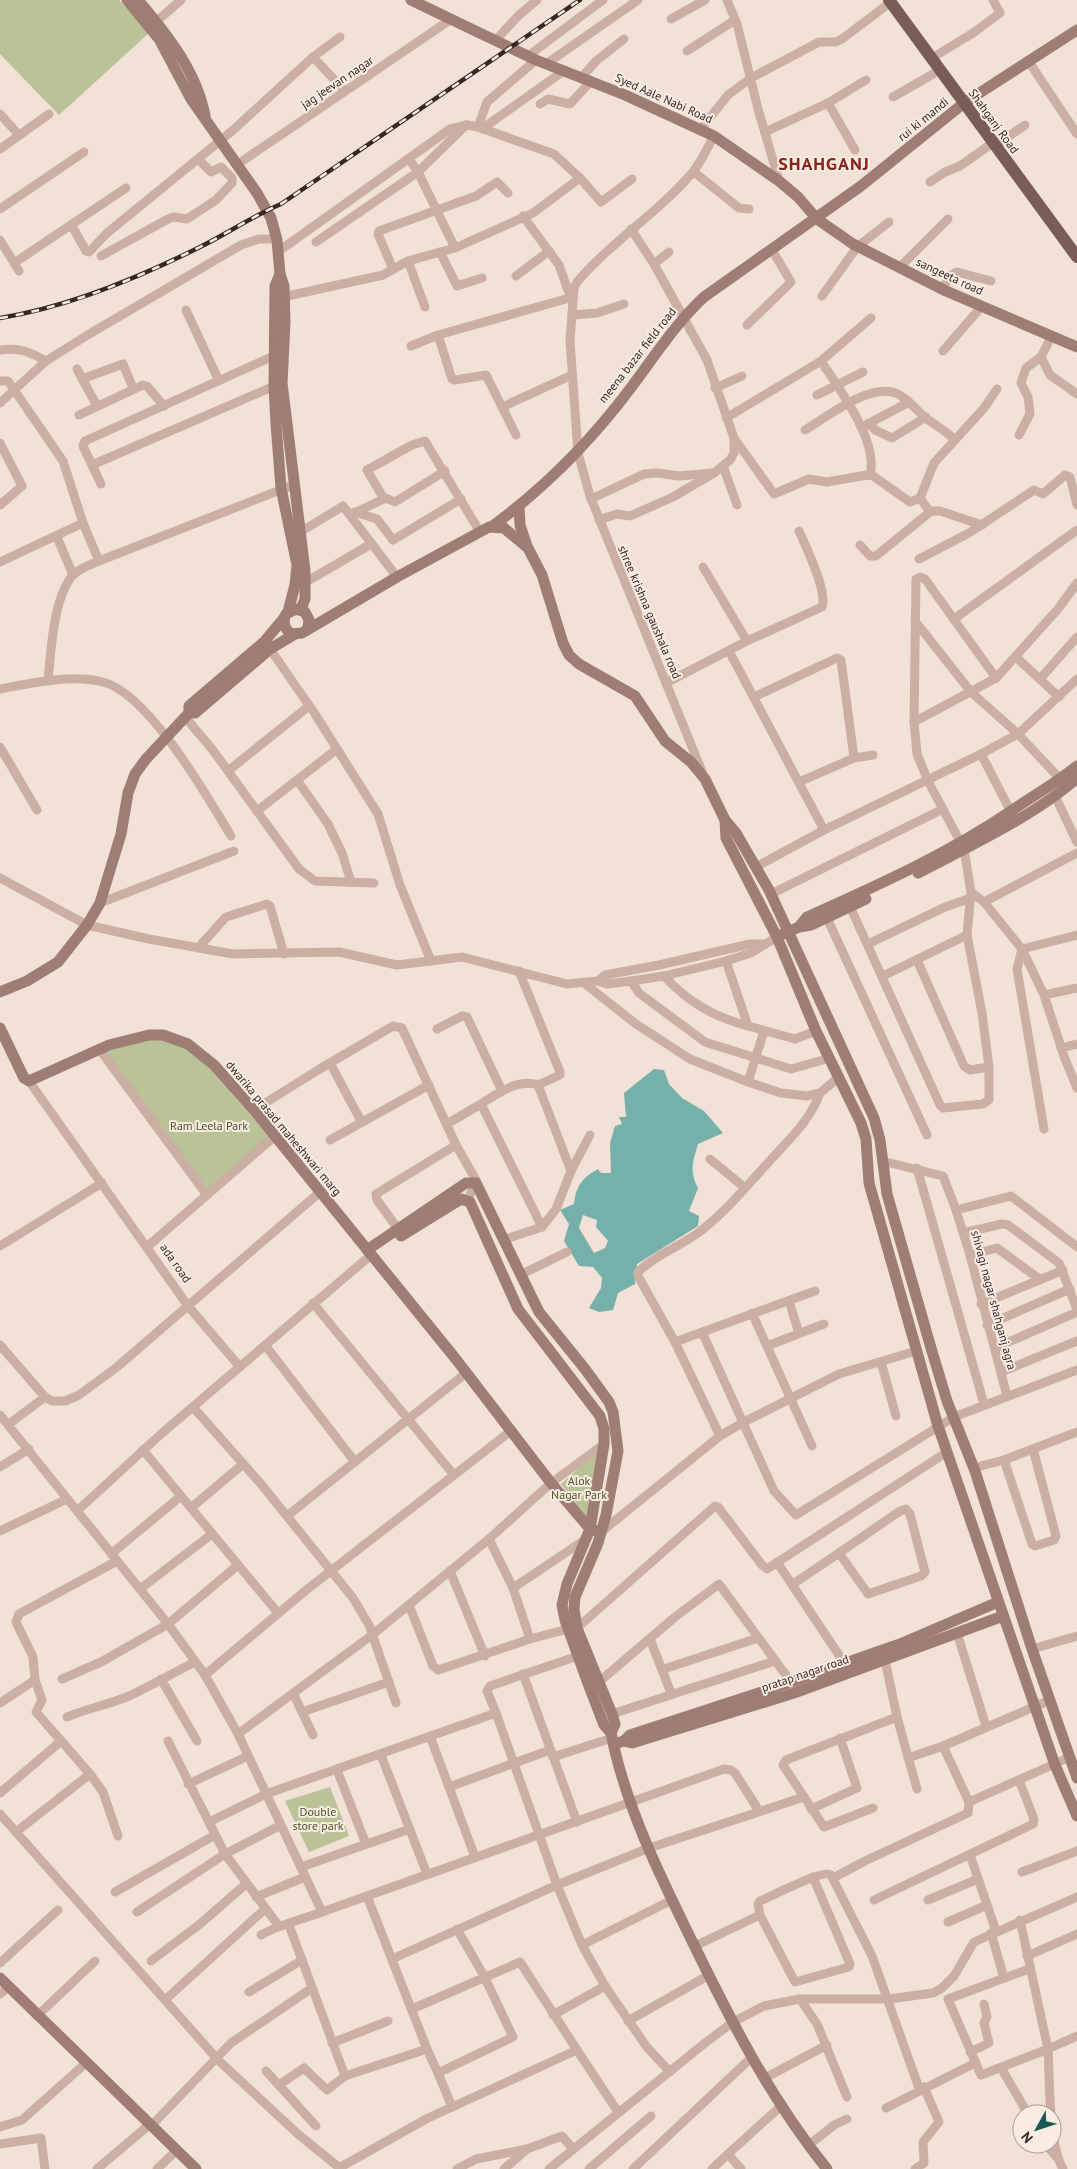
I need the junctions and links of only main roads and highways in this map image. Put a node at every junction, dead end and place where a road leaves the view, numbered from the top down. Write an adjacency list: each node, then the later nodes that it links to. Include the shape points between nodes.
1 (128, 0): 5 (main road)
2 (138, 0): 5 (main road)
3 (411, 0): 8 (main road, Syed Aale Nabi Road, via 537,60 714,136 780,181)
4 (890, 1): 7 (main road, Shahganj Road)
5 (153, 24): 10 (main road, via 190,75 205,117 271,218 279,251)
6 (1077, 30): 7 (main road, rui ki mandi)
7 (964, 104): 8 (main road, rui ki mandi); 9 (main road, Shahganj Road)
8 (817, 219): 11 (main road, sangeeta road, via 857,246 942,289); 14 (main road, meena bazar field road, via 729,278 684,316 578,453)
9 (1077, 257)
10 (280, 274): 12 (main road, via 284,297); 12 (main road, via 275,286)
11 (1077, 347)
12 (279, 353): 13 (main road)
13 (278, 384): 17 (main road, via 302,531 306,582); 18 (main road, via 281,488 297,565 296,585)
14 (520, 506): 15 (main road, meena bazar field road); 16 (main road, via 520,525)
15 (494, 525): 16 (main road, via 510,531); 19 (main road, meena bazar field road)
16 (528, 548): 27 (main road, via 542,575 569,655 635,696 665,741 691,762 705,779)
17 (304, 613): 18 (main road); 19 (main road); 20 (main road)
18 (286, 615): 21 (main road, via 286,629); 22 (main road, via 264,642 189,706)
19 (333, 615): 20 (main road, meena bazar field road)
20 (308, 628): 21 (main road)
21 (295, 634): 22 (main road, via 270,649 195,713)
22 (187, 715): 31 (main road, via 135,774 100,903 87,925 58,962)
23 (1077, 766): 25 (main road)
24 (1077, 778): 25 (main road)
25 (1064, 783): 26 (main road); 26 (main road, via 1055,796)
26 (1013, 815): 28 (main road, via 962,846)
27 (725, 820): 29 (main road); 30 (main road, via 726,838)
28 (849, 903): 29 (main road, via 827,918); 29 (main road, via 807,917)
29 (794, 929): 30 (main road); 40 (main road, via 874,1118 887,1194 931,1348)
30 (777, 937): 36 (main road, via 816,1031 862,1123 869,1183 916,1351)
31 (0, 992)
32 (0, 1028): 33 (main road, ada road, via 24,1078)
33 (30, 1081): 34 (main road, dwarika prasad maheshwari marg, via 100,1050 155,1034 181,1040 214,1065 254,1110)
34 (369, 1253): 35 (main road, dwarika prasad maheshwari marg); 35 (main road, via 461,1199 472,1204 518,1309 597,1409 604,1429 604,1444); 35 (main road, via 466,1183 476,1183 539,1312 609,1402 613,1412 618,1451)
35 (593, 1533): 38 (main road, via 574,1601); 38 (main road, via 562,1600 564,1616)
36 (998, 1602): 37 (main road); 39 (main road, via 845,1664)
37 (1003, 1616): 39 (main road, pratap nagar road, via 794,1692 632,1743); 41 (main road, via 1055,1765)
38 (573, 1628): 39 (main road, via 578,1656 604,1725); 39 (main road, via 600,1681 615,1724)
39 (615, 1739): 45 (main road, via 631,1801 694,1946 781,2106)
40 (1077, 1778)
41 (1077, 1816)
42 (0, 1978): 43 (main road)
43 (4, 1991): 44 (main road, via 37,2016)
44 (196, 2169)
45 (827, 2169)

